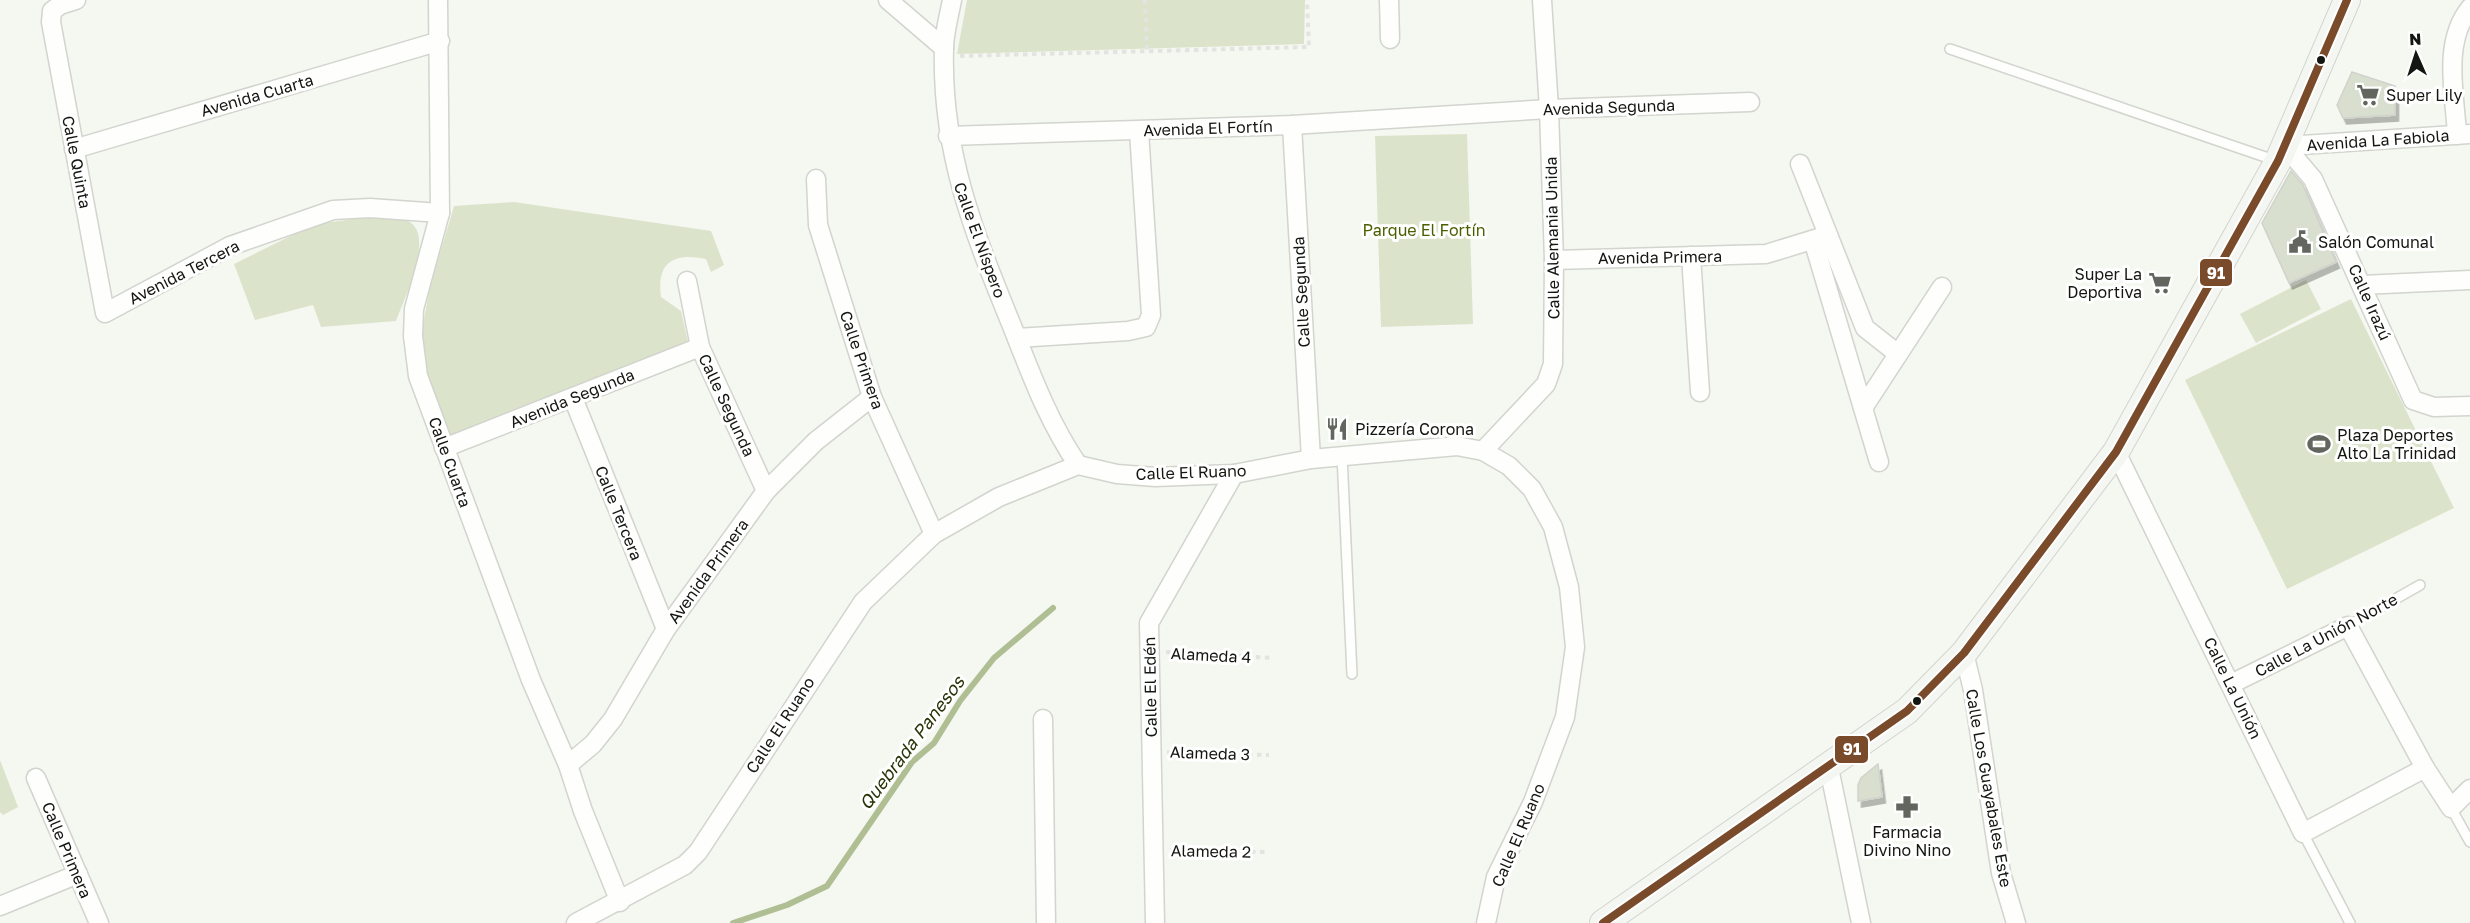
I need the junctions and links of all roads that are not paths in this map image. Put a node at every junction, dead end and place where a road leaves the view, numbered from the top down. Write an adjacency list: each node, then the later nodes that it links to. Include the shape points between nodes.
1 (76, 0): 20 (street, Calle Quinta, via 52,11 51,22)
2 (438, 0): 10 (street, Calle Cuarta)
3 (888, 0): 12 (street)
4 (952, 0): 12 (street, Calle El Níspero)
5 (1389, 0): 9 (street)
6 (1542, 0): 14 (street, Calle Alemania Unida)
7 (2347, 0): 21 (main road)
8 (2470, 8): 18 (street, via 2455,37 2453,57)
9 (1390, 39)
10 (440, 41): 20 (street, Avenida Cuarta); 24 (street, Calle Cuarta)
11 (1950, 49): 21 (lane)
12 (944, 52): 19 (street, Calle El Níspero)
13 (1750, 102): 14 (street, Avenida Segunda)
14 (1550, 109): 15 (street, Avenida Segunda); 27 (street, Calle Alemania Unida)
15 (1468, 115): 16 (street, Avenida El Fortín)
16 (1292, 125): 17 (street, Avenida El Fortín); 45 (street, Calle Segunda)
17 (1139, 131): 19 (street, Avenida El Fortín); 33 (street, via 1151,315 1146,327 1128,332)
18 (2464, 134): 21 (street, Avenida La Fabiola)
19 (948, 135): 33 (street, Calle El Níspero, via 957,180 977,239)
20 (74, 149): 32 (street, Calle Quinta)
21 (2281, 154): 30 (street, Calle Irazú, via 2313,179); 43 (main road)
22 (1800, 164): 25 (street)
23 (816, 179): 37 (street, Calle Primera, via 818,225)
24 (440, 213): 32 (street, Avenida Tercera, via 370,208 333,210 230,246); 41 (street, Calle Cuarta, via 414,309 413,336 418,376)
25 (1821, 238): 26 (street, Avenida Primera, via 1766,255); 35 (street, via 1864,328); 40 (street)
26 (1691, 256): 27 (street, Avenida Primera); 36 (street)
27 (1554, 260): 42 (street, Calle Alemania Unida, via 1553,364 1546,384)
28 (2470, 280): 30 (street)
29 (687, 281): 34 (street, Calle Segunda)
30 (2362, 285): 39 (street, Calle Irazú, via 2414,400 2434,407)
31 (1942, 287): 35 (street)
32 (105, 313)
33 (1017, 338): 47 (street, Calle El Níspero, via 1041,401)
34 (700, 347): 38 (street, Avenida Segunda); 49 (street, Calle Segunda)
35 (1898, 354): 40 (street)
36 (1700, 392)
37 (872, 397): 49 (street, Avenida Primera, via 816,441); 50 (street, Calle Primera)
38 (573, 398): 41 (street, Avenida Segunda); 53 (street, Calle Tercera)
39 (2470, 406)
40 (1863, 408): 46 (street)
41 (444, 448): 58 (street, Calle Cuarta, via 531,680)
42 (1483, 451): 44 (street, Calle El Ruano, via 1457,446); 73 (street, Calle El Ruano, via 1509,466 1532,489 1552,527 1569,587 1575,646 1565,717 1533,802 1496,877)
43 (2116, 452): 54 (main road); 56 (street, Calle La Unión)
44 (1342, 455): 45 (street, Calle El Ruano); 55 (lane)
45 (1311, 459): 48 (street, Calle El Ruano)
46 (1879, 462)
47 (1078, 465): 48 (street, Calle El Ruano, via 1155,477); 50 (street, Calle El Ruano, via 999,497)
48 (1234, 474): 72 (street, Calle El Edén, via 1149,623)
49 (766, 491): 53 (street, Avenida Primera)
50 (934, 534): 67 (street, Calle El Ruano, via 863,602 698,852 685,866)
51 (2420, 585): 52 (lane, Calle La Unión Norte)
52 (2348, 626): 56 (street, Calle La Unión Norte); 60 (street)
53 (666, 629): 58 (street, Avenida Primera, via 613,719 593,744)
54 (1964, 653): 59 (main road, via 1908,711); 76 (street, Calle Los Guayabales Este, via 2001,873)
55 (1352, 674)
56 (2231, 684): 64 (street, Calle La Unión)
57 (1043, 719): 71 (street)
58 (568, 765): 67 (street, Calle Cuarta)
59 (1829, 768): 74 (main road); 75 (street)
60 (2425, 768): 63 (street); 64 (street)
61 (36, 778): 66 (street, Calle Primera)
62 (2470, 789): 63 (street)
63 (2451, 808): 65 (lane)
64 (2303, 833): 77 (lane, Calle La Unión)
65 (2470, 842)
66 (78, 874): 68 (street); 69 (street, Calle Primera)
67 (620, 902): 70 (street, Calle El Ruano)
68 (0, 906)
69 (99, 923)
70 (576, 923)
71 (1046, 923)
72 (1155, 923)
73 (1486, 923)
74 (1603, 923)
75 (1861, 923)
76 (2016, 923)
77 (2350, 923)

